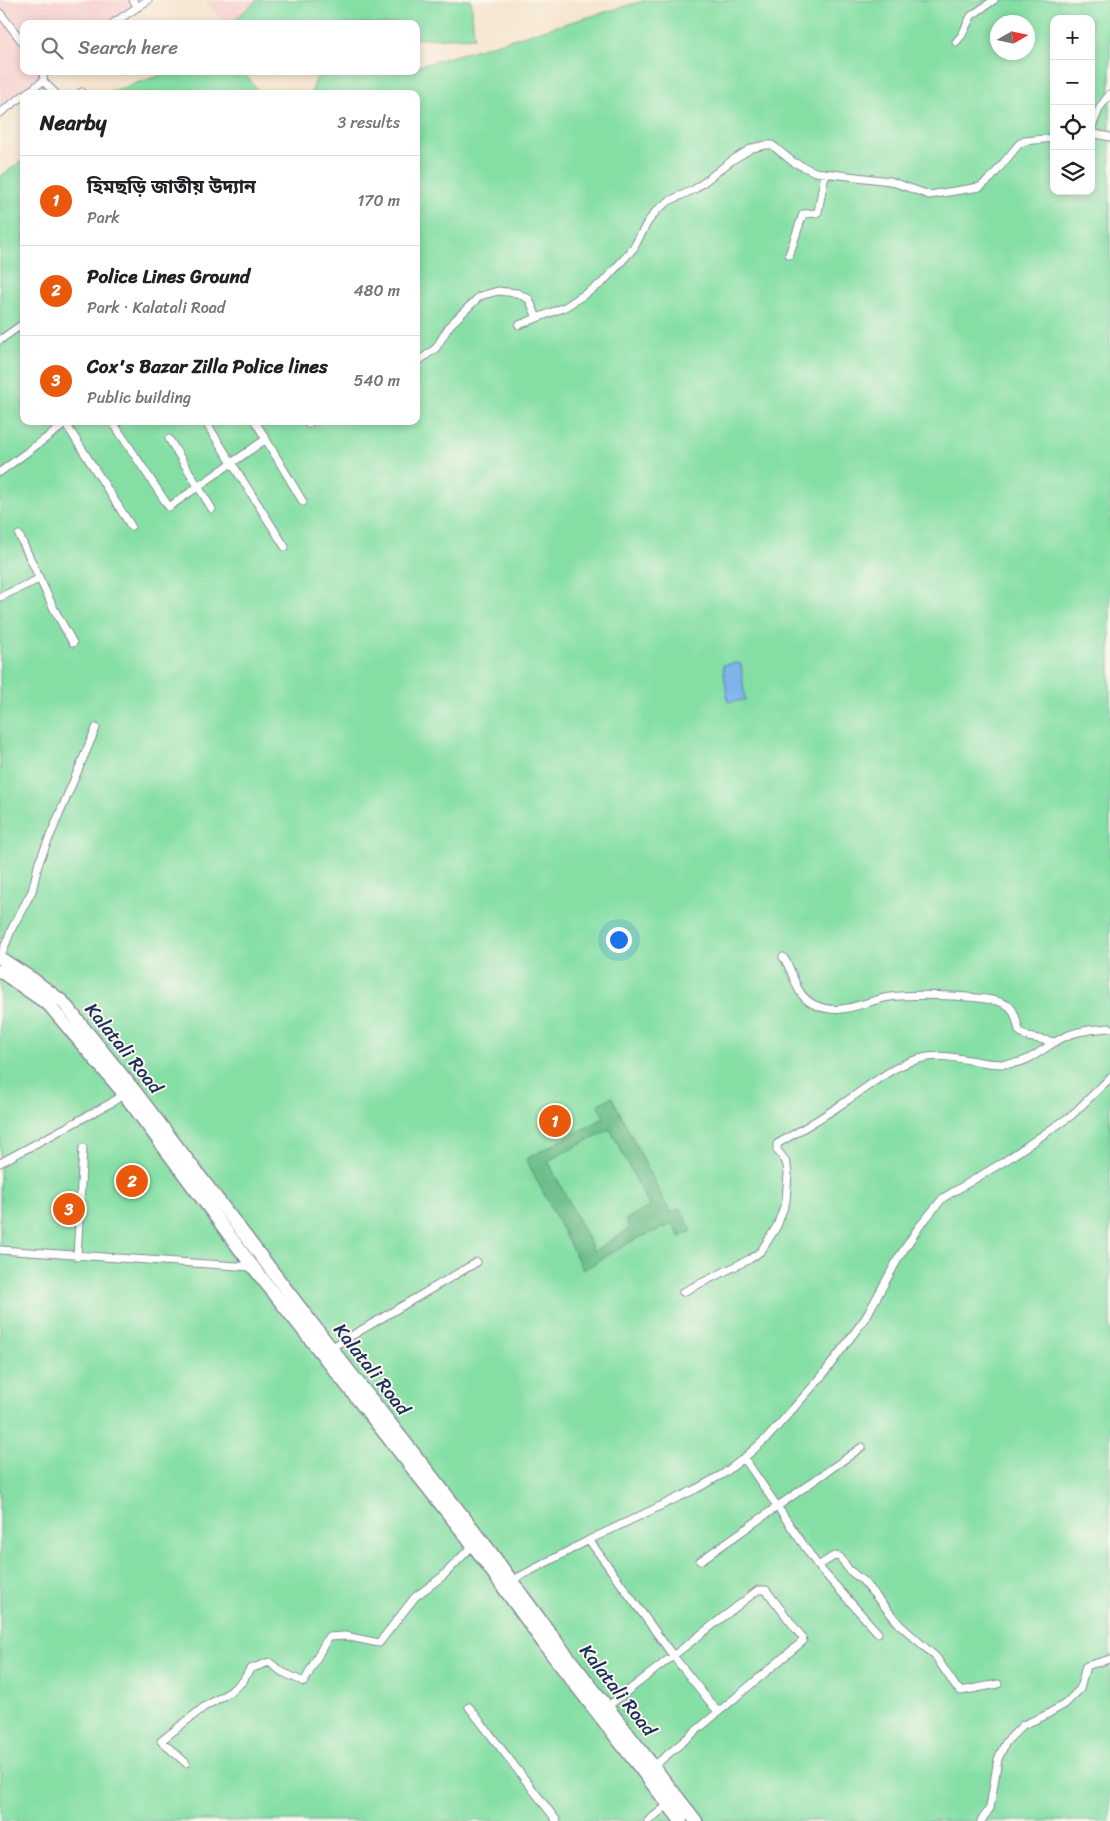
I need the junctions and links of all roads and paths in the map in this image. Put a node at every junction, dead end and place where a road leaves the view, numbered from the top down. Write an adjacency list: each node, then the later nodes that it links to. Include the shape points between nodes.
1 (133, 0): 4 (street)
2 (148, 0): 4 (street)
3 (994, 0): 8 (street, via 971,16)
4 (138, 7): 6 (street)
5 (1, 15): 7 (street)
6 (118, 20)
7 (20, 39)
8 (956, 42)
9 (44, 75): 10 (street)
10 (43, 81): 11 (street); 12 (street)
11 (31, 90)
12 (52, 90)
13 (1110, 94): 16 (street)
14 (20, 98): 15 (street)
15 (0, 113)
16 (1095, 119)
17 (1095, 134): 18 (street)
18 (1110, 137)
19 (1050, 138): 20 (street, via 1019,144 980,187 938,194 929,195 869,177)
20 (825, 174): 21 (street, via 818,212 803,214); 22 (street, via 793,162 772,145 752,148 695,189 657,210 633,249 602,283 565,307)
21 (789, 254)
22 (537, 318): 23 (street); 26 (street, via 529,299 517,292 498,291 480,296 450,325 436,348)
23 (519, 324)
24 (20, 326): 25 (street)
25 (0, 340)
26 (420, 360)
27 (64, 425): 35 (street)
28 (70, 425): 39 (street)
29 (115, 425): 36 (street, via 169,507)
30 (208, 425): 34 (street)
31 (257, 425): 33 (street)
32 (169, 439): 36 (street)
33 (266, 439): 34 (street); 37 (street)
34 (232, 464): 36 (street); 41 (street)
35 (0, 472)
36 (199, 486): 38 (street)
37 (304, 502)
38 (212, 509)
39 (131, 526)
40 (19, 535): 42 (street)
41 (285, 547)
42 (40, 580): 43 (street); 44 (street)
43 (0, 597)
44 (73, 643)
45 (96, 728): 47 (street, via 39,862 32,891)
46 (783, 957): 50 (street, via 803,995 818,1006 840,1011 890,997 921,995 1001,1002 1009,1005 1015,1013 1019,1031 1028,1037)
47 (0, 958): 55 (highway, Kalatali Road, via 63,1002)
48 (0, 971): 52 (highway, Kalatali Road, via 49,1005)
49 (1110, 1028): 50 (street, via 1068,1035)
50 (1055, 1042): 61 (street, via 1017,1063 995,1064 954,1057 909,1061 777,1144 776,1150 785,1160 788,1173 786,1201 777,1226 762,1251)
51 (1110, 1078): 64 (street, via 1072,1115 943,1198 919,1227 866,1317 822,1376 768,1437)
52 (124, 1094): 54 (street); 56 (highway, Kalatali Road)
53 (83, 1148): 58 (street)
54 (0, 1163)
55 (248, 1238): 56 (highway); 62 (highway, Kalatali Road)
56 (238, 1248): 60 (highway, Kalatali Road)
57 (0, 1250): 58 (street)
58 (77, 1257): 60 (street)
59 (477, 1262): 62 (street)
60 (252, 1267): 62 (highway, Kalatali Road)
61 (683, 1292)
62 (327, 1350): 67 (highway, Kalatali Road); 70 (highway, Kalatali Road)
63 (862, 1447): 65 (street)
64 (744, 1458): 65 (street); 66 (street, via 724,1474 696,1489)
65 (777, 1506): 68 (street); 69 (street)
66 (589, 1540): 70 (street); 72 (street)
67 (473, 1545): 78 (street, via 443,1576 415,1597 379,1643 345,1636 328,1637 304,1682 269,1662 250,1669 243,1681 230,1692 204,1707 161,1741); 80 (highway, Kalatali Road, via 547,1648)
68 (700, 1561)
69 (818, 1566): 71 (street); 74 (street, via 834,1556 840,1557 900,1625 936,1657 956,1687 961,1690)
70 (513, 1580): 76 (highway, Kalatali Road)
71 (878, 1634)
72 (674, 1657): 76 (street); 77 (street); 77 (street, via 758,1590 766,1590 802,1641)
73 (1110, 1659): 85 (street, via 1086,1666 1080,1689 1065,1704 1023,1725 1006,1742 998,1759 990,1808)
74 (998, 1684)
75 (469, 1707): 81 (street)
76 (607, 1707): 79 (highway, Kalatali Road)
77 (718, 1712): 79 (street)
78 (186, 1763)
79 (654, 1766): 84 (highway, Kalatali Road)
80 (668, 1805): 82 (street); 83 (highway, Kalatali Road)
81 (558, 1821)
82 (648, 1821)
83 (681, 1821)
84 (696, 1821)
85 (981, 1821)

